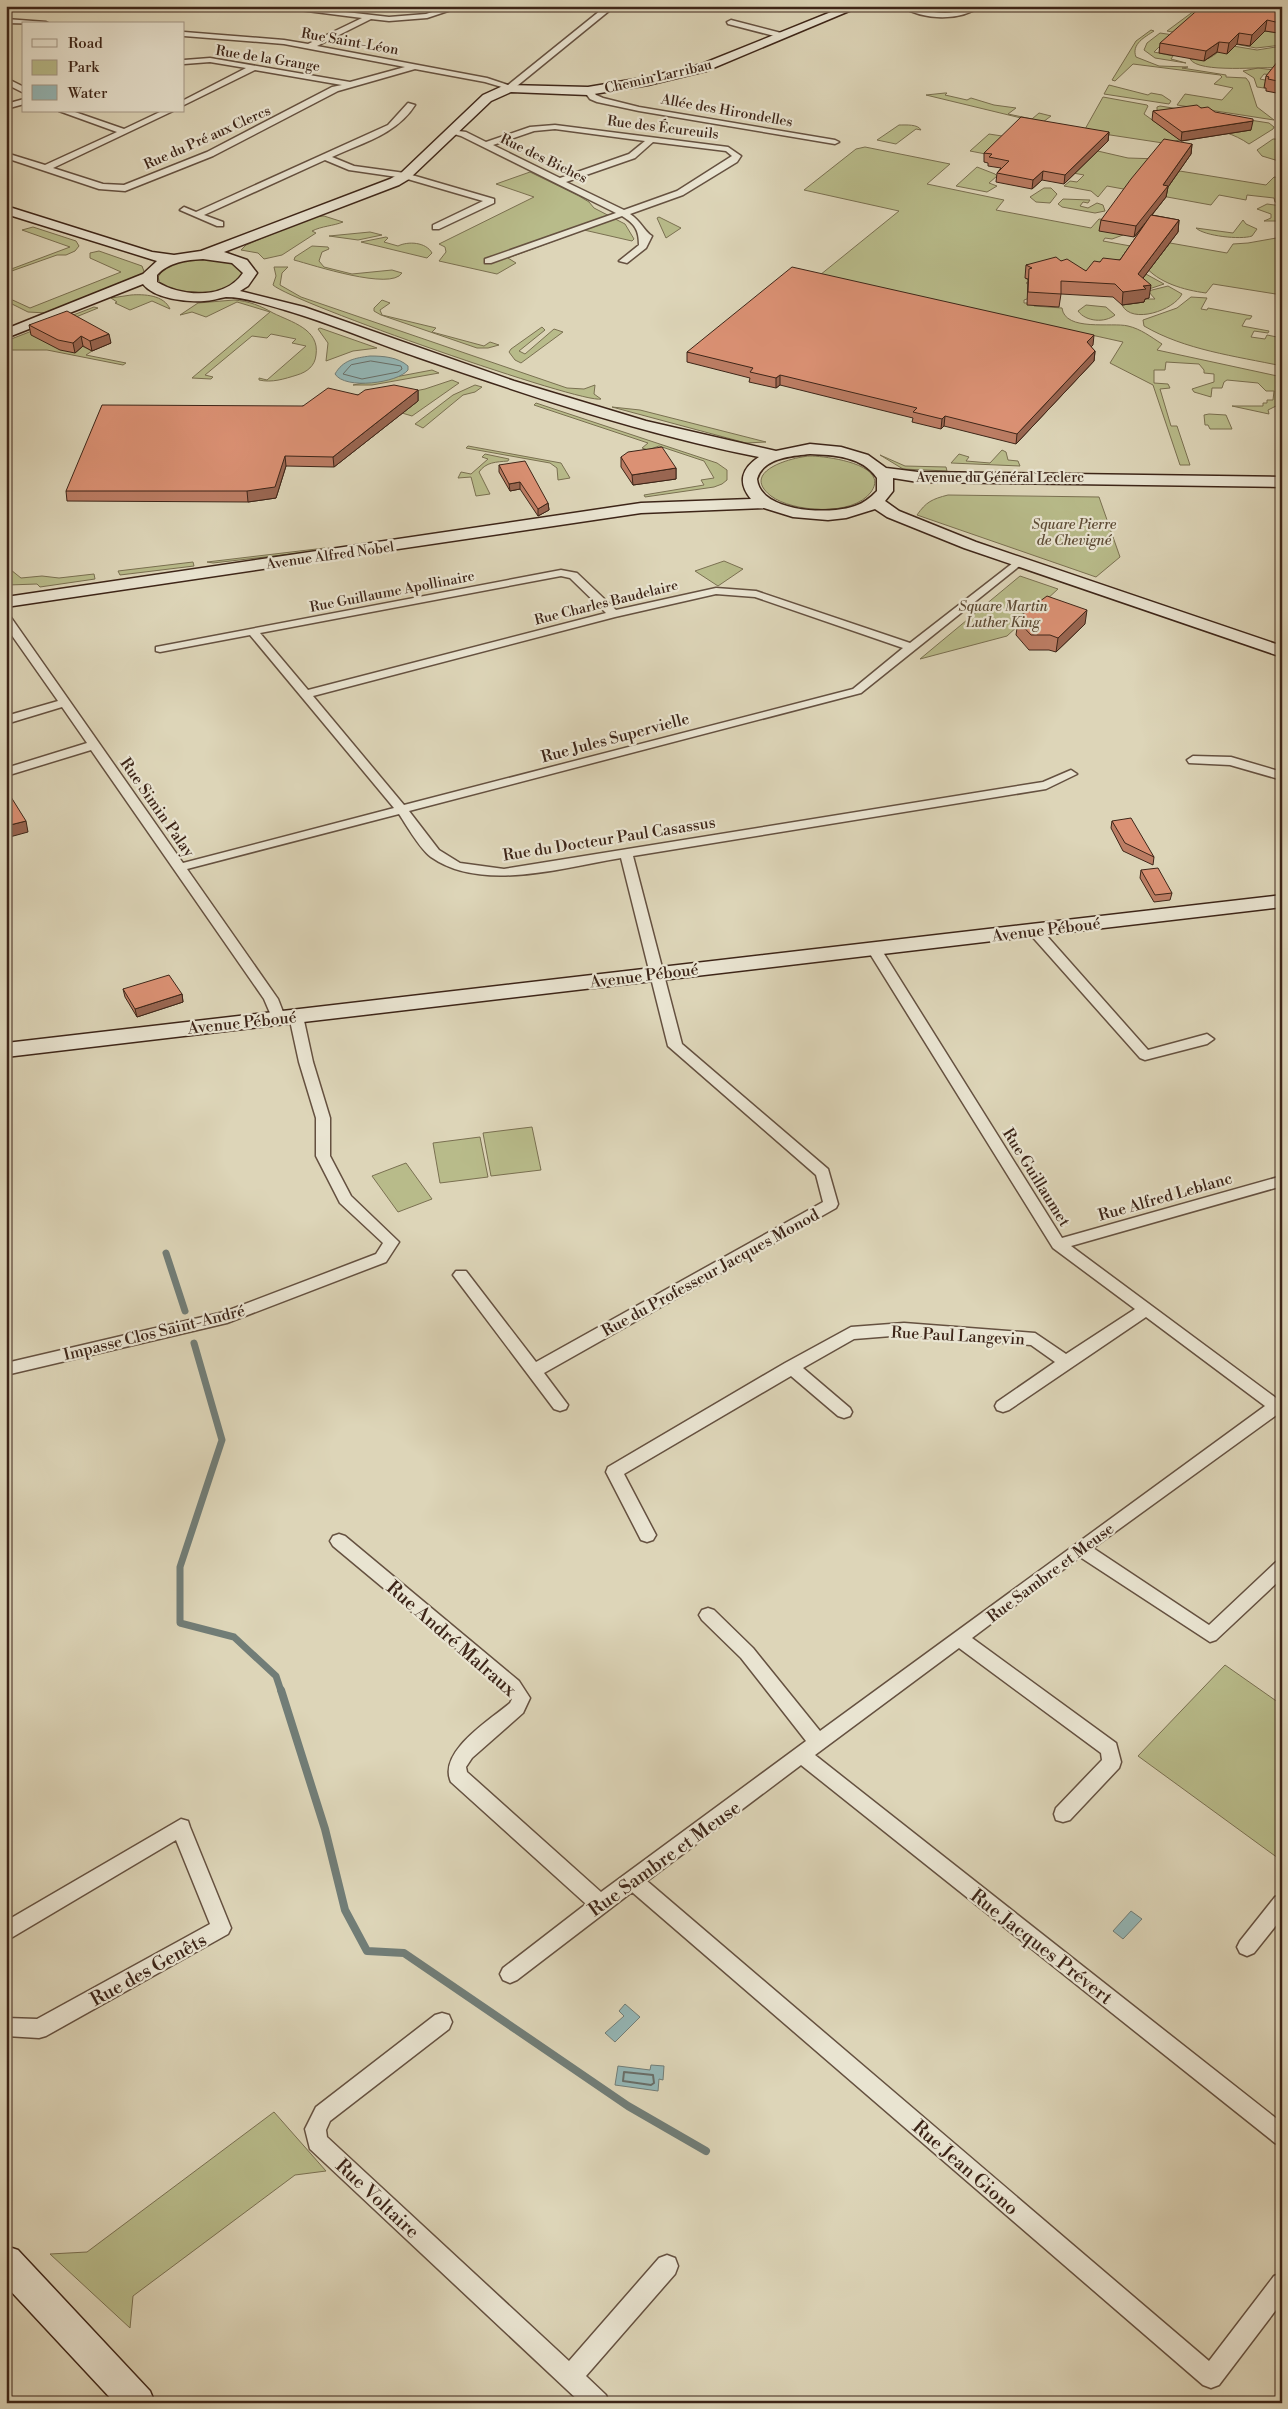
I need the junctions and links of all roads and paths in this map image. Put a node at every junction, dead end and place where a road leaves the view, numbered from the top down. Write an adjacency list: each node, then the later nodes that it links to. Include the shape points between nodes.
1 (272, 6): 7 (street)
2 (460, 6): 7 (street, via 427,16)
3 (611, 6): 19 (street)
4 (856, 6): 12 (main road, Chemin Larribau)
5 (904, 6): 6 (street, via 950,16)
6 (977, 6)
7 (368, 18): 13 (street)
8 (6, 21): 9 (street)
9 (22, 22)
10 (731, 22): 12 (street)
11 (185, 34): 13 (street, Rue Saint-Léon)
12 (782, 36): 21 (main road, Chemin Larribau, via 706,67)
13 (310, 46): 15 (street, Rue Saint-Léon)
14 (185, 62): 16 (street, Rue de la Grange, via 210,60)
15 (415, 66): 18 (street, Rue du Pré aux Clercs); 19 (street, Rue Saint-Léon, via 487,80)
16 (253, 68): 18 (street, Rue de la Grange); 23 (street)
17 (6, 80): 20 (street)
18 (349, 84): 35 (street, Rue du Pré aux Clercs, via 210,154 130,187 102,187)
19 (509, 88): 21 (main road, Chemin Larribau); 29 (main road, via 487,98)
20 (22, 90)
21 (588, 91): 31 (street, Allée des Hirondelles, via 600,100 640,109)
22 (22, 102): 25 (street)
23 (185, 103)
24 (411, 105): 34 (street, via 390,127)
25 (6, 107)
26 (66, 112): 28 (street)
27 (167, 112): 28 (street)
28 (126, 132): 35 (street)
29 (451, 132): 32 (street, Rue des Biches); 36 (main road)
30 (653, 138): 32 (street, Rue des Écureuils, via 555,128 533,130); 37 (street, via 632,156); 40 (street, Rue des Écureuils, via 728,149 737,156 680,193)
31 (836, 142)
32 (486, 145): 37 (street, Rue des Biches)
33 (6, 155): 35 (street, Rue du Pré aux Clercs)
34 (325, 157): 36 (street, via 352,168); 41 (street)
35 (46, 168)
36 (405, 176): 44 (street, via 491,201); 45 (main road, via 390,186 319,210)
37 (560, 181): 40 (street, Rue des Biches)
38 (6, 210): 43 (main road)
39 (184, 210): 41 (street)
40 (623, 213): 49 (street); 50 (street, Rue des Biches, via 640,224 644,232 643,246)
41 (196, 215): 42 (street)
42 (220, 224)
43 (56, 227): 48 (main road, via 150,256); 51 (main road, via 140,262)
44 (436, 228)
45 (239, 244): 46 (main road); 47 (main road)
46 (203, 255): 47 (main road); 48 (main road)
47 (230, 258): 52 (main road, via 248,268)
48 (176, 259): 51 (main road)
49 (488, 261)
50 (624, 261)
51 (151, 274): 53 (main road); 54 (main road, via 150,284)
52 (247, 280): 55 (main road); 56 (main road)
53 (121, 290): 54 (main road); 57 (main road)
54 (158, 290): 55 (main road, via 182,297)
55 (224, 293): 56 (main road)
56 (278, 303): 58 (main road, via 479,374)
57 (6, 334)
58 (667, 432): 59 (main road); 61 (main road, via 739,463)
59 (776, 455): 60 (main road, via 810,449 829,450 863,459); 61 (main road, via 754,468)
60 (881, 472): 62 (main road, Avenue du Général Leclerc, via 918,477 1101,478); 64 (main road, via 886,482)
61 (749, 481): 65 (main road, via 755,495); 66 (main road, Avenue Alfred Nobel)
62 (1118, 481): 63 (main road, Avenue du Général Leclerc); 64 (main road, Avenue du Général Leclerc, via 1103,486 918,487)
63 (1282, 482)
64 (880, 497): 67 (main road, Avenue du Général Leclerc, via 865,508); 68 (main road, via 893,514)
65 (766, 503): 66 (main road, Avenue Alfred Nobel); 67 (main road, via 797,514)
66 (653, 507): 70 (main road, Avenue Alfred Nobel)
67 (835, 515): 68 (main road, via 885,523)
68 (970, 545): 69 (main road)
69 (1018, 562): 74 (street, Rue Jules Supervielle); 76 (main road)
70 (6, 602)
71 (614, 614): 73 (street, Rue Guillaume Apollinaire, via 573,575 561,573); 74 (street, Rue Charles Baudelaire, via 716,591 734,590 756,594); 77 (street, Rue Charles Baudelaire)
72 (6, 618): 78 (street, Rue Simin Palay)
73 (254, 632): 75 (street, Rue Guillaume Apollinaire); 77 (street, Rue du Docteur Paul Casassus)
74 (911, 647): 85 (street, Rue Jules Supervielle, via 857,690)
75 (160, 649)
76 (1282, 652)
77 (306, 694): 85 (street, Rue du Docteur Paul Casassus)
78 (65, 703): 79 (street); 80 (street, Rue Simin Palay)
79 (6, 720)
80 (94, 745): 82 (street); 87 (street, Rue Simin Palay)
81 (1193, 760): 84 (street, via 1231,761)
82 (6, 772)
83 (1071, 774): 86 (street, Rue du Docteur Paul Casassus, via 1046,785)
84 (1282, 776)
85 (402, 810): 86 (street, Rue du Docteur Paul Casassus, via 434,853 457,866 475,870 504,873); 87 (street, Rue Jules Supervielle)
86 (626, 852): 91 (street)
87 (181, 867): 92 (street, Rue Simin Palay, via 271,999)
88 (1282, 901): 89 (main road, Avenue Péboué)
89 (1034, 930): 90 (main road, Avenue Péboué); 93 (street, via 1145,1055)
90 (874, 949): 91 (main road, Avenue Péboué); 96 (street, Rue Guillaumet)
91 (657, 974): 92 (main road, Avenue Péboué); 102 (street, Rue du Professeur Jacques Monod, via 675,1046 823,1172 831,1204)
92 (287, 1016): 94 (main road, Avenue Péboué); 101 (street, Impasse Clos Saint-André, via 306,1062 323,1118 323,1156 345,1199 391,1242 380,1258 227,1317)
93 (1207, 1039)
94 (6, 1050)
95 (1282, 1181): 96 (street, Rue Alfred Leblanc)
96 (1058, 1244): 98 (street, Rue Guillaumet)
97 (461, 1275): 102 (street)
98 (1146, 1310): 99 (street); 103 (street, Rue Guillaumet)
99 (1066, 1362): 100 (street, Rue Paul Langevin, via 1034,1338 904,1329 851,1333); 105 (street)
100 (791, 1368): 106 (street); 107 (street, Rue Paul Langevin, via 614,1472)
101 (6, 1369)
102 (536, 1370): 104 (street)
103 (1279, 1404): 109 (street, Rue Sambre et Meuse)
104 (560, 1405)
105 (1004, 1406)
106 (844, 1412)
107 (646, 1536)
108 (339, 1541): 118 (street, Rue André Malraux, via 512,1686 521,1698 516,1708 465,1752 457,1766 458,1776)
109 (1080, 1548): 110 (street, via 1210,1635); 112 (street, Rue Sambre et Meuse)
110 (1282, 1567)
111 (708, 1615): 113 (street, via 747,1654)
112 (960, 1639): 113 (street, Rue Sambre et Meuse); 115 (street, via 1109,1749 1112,1762)
113 (819, 1743): 114 (street, Rue Sambre et Meuse)
114 (802, 1755): 116 (street, Rue Sambre et Meuse); 124 (street, Rue Jacques Prévert)
115 (1063, 1814)
116 (633, 1881): 118 (street, Rue Sambre et Meuse); 127 (street, Rue Jean Giono, via 1210,2377)
117 (1282, 1903): 120 (street)
118 (600, 1904): 121 (street, Rue Sambre et Meuse)
119 (6, 1932): 123 (street, Rue des Genêts, via 182,1827 221,1928 39,2029)
120 (1247, 1947)
121 (510, 1974)
122 (442, 2022): 128 (street, Rue Voltaire, via 323,2114 315,2130 317,2142)
123 (6, 2027)
124 (1282, 2136)
125 (6, 2262): 129 (main road)
126 (667, 2266): 128 (street)
127 (1282, 2284)
128 (570, 2377): 130 (street, Rue Voltaire)
129 (138, 2403)
130 (598, 2403)

